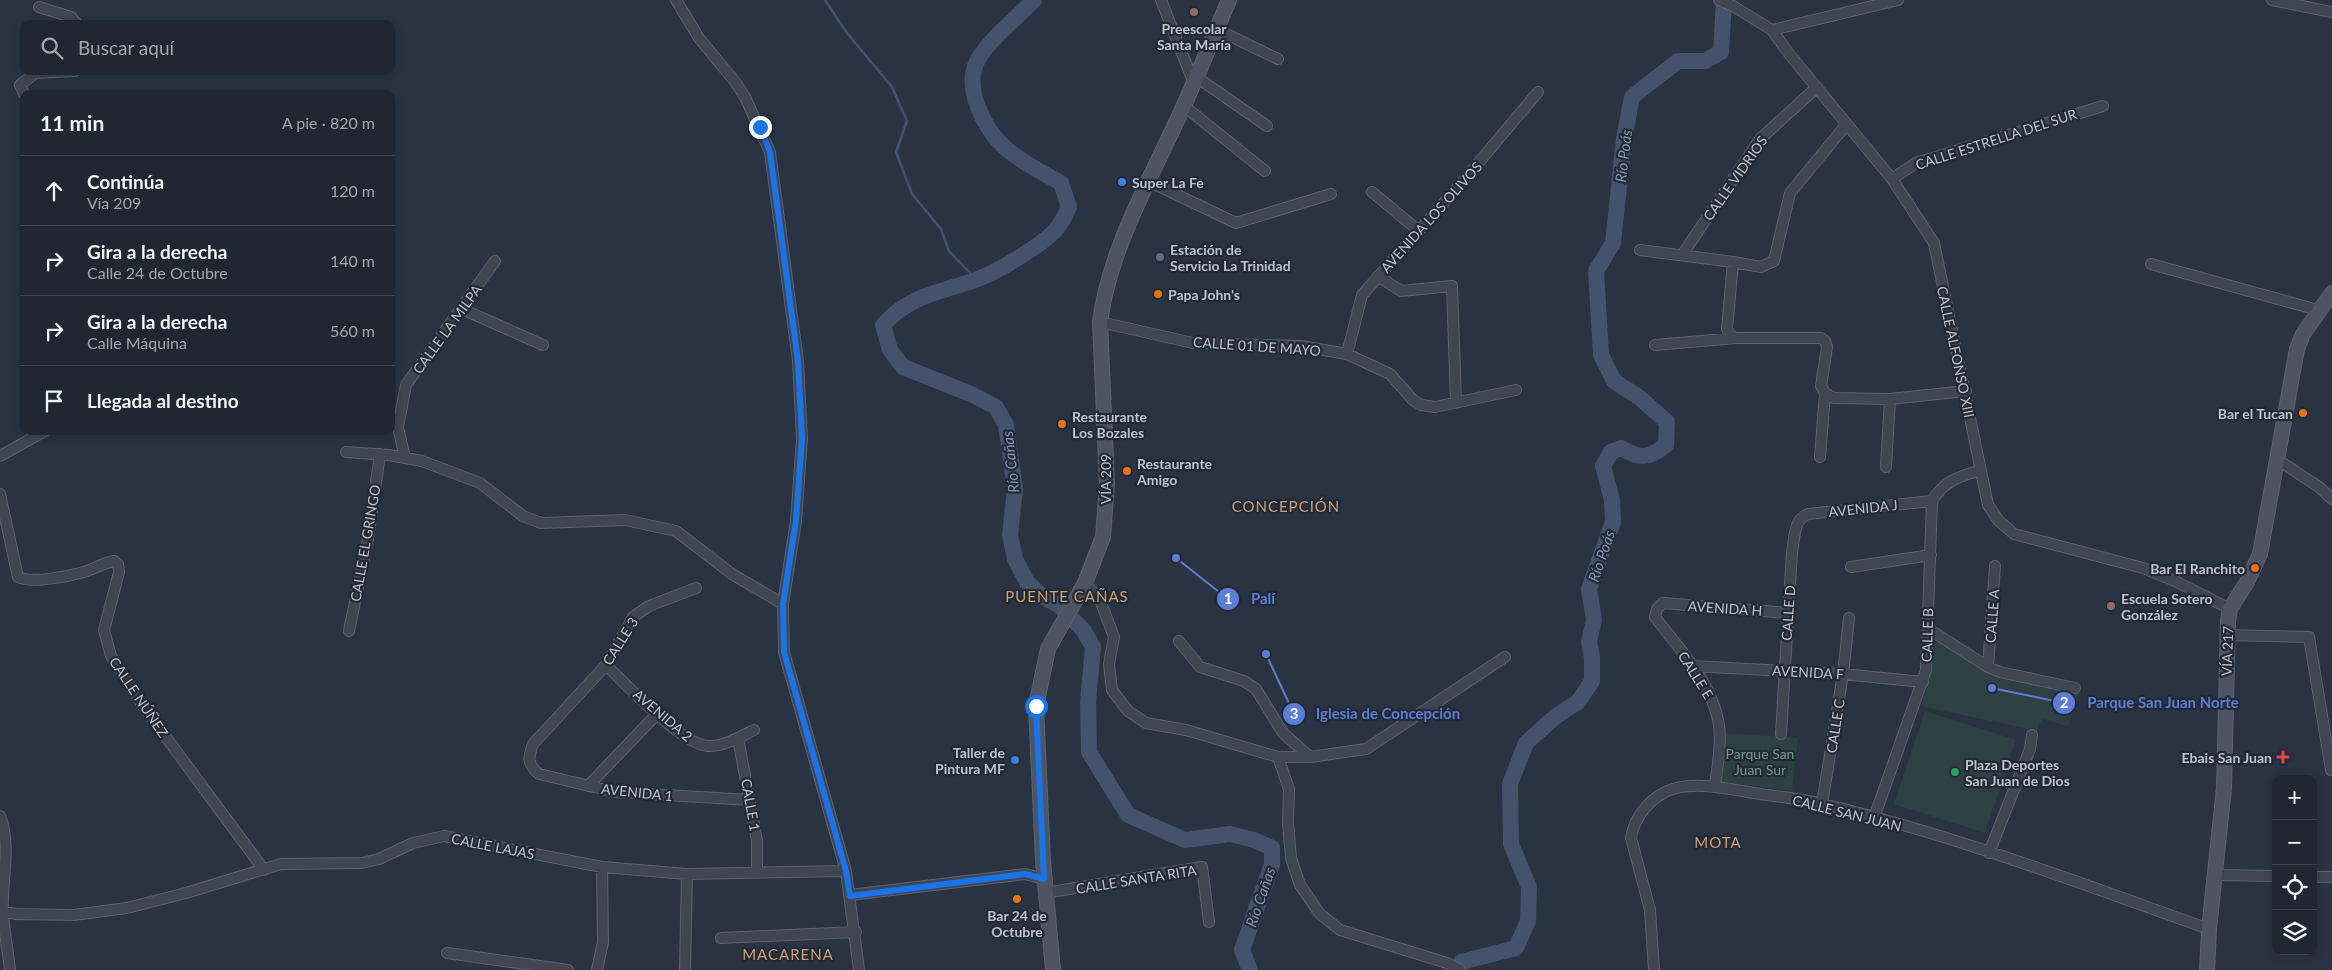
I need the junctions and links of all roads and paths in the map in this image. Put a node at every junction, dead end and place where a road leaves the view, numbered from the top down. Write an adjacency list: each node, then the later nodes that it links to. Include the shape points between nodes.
1 (676, 0): 66 (street, via 699,38 745,97 770,152 798,361 802,438 796,520)
2 (1160, 0): 14 (street)
3 (1229, 0): 10 (main road, VÍA 209)
4 (1719, 0): 11 (street, CALLE ALFONSO XIII)
5 (1898, 0): 11 (street)
6 (2272, 0): 8 (street)
7 (39, 7): 9 (street)
8 (2332, 12)
9 (74, 20)
10 (1216, 29): 12 (street); 14 (main road, VÍA 209)
11 (1772, 30): 15 (street, CALLE ALFONSO XIII)
12 (1278, 59)
13 (34, 75): 16 (street, via 20,86)
14 (1194, 79): 18 (main road, VÍA 209); 20 (street)
15 (1817, 87): 21 (street, CALLE ALFONSO XIII); 29 (street, CALLE VIDRIOS, via 1760,139)
16 (22, 90)
17 (1538, 92): 27 (street, AVENIDA LOS OLIVOS)
18 (1184, 106): 22 (street); 24 (main road, VÍA 209)
19 (2103, 106): 23 (street, CALLE ESTRELLA DEL SUR, via 1916,162)
20 (1267, 126)
21 (1846, 126): 23 (street, CALLE ALFONSO XIII); 31 (street, via 1790,193 1774,261 1761,267)
22 (1265, 171)
23 (1892, 179): 43 (street, CALLE ALFONSO XIII, via 1934,243)
24 (1148, 181): 26 (street, via 1236,223); 37 (main road, VÍA 209, via 1108,274)
25 (1372, 192): 27 (street)
26 (1331, 194)
27 (1419, 231): 33 (street, AVENIDA LOS OLIVOS)
28 (1640, 250): 29 (street)
29 (1682, 255): 31 (street)
30 (495, 262): 35 (street, CALLE LA MILPA)
31 (1733, 262): 38 (street, via 1727,329 1730,336)
32 (2151, 264): 36 (street)
33 (1378, 276): 41 (street, AVENIDA LOS OLIVOS, via 1362,295); 46 (street, via 1401,291 1452,286)
34 (2332, 293): 36 (main road, VÍA 217)
35 (462, 310): 39 (street); 52 (street, CALLE LA MILPA, via 406,385 398,427)
36 (2318, 310): 53 (main road, VÍA 217, via 2297,349)
37 (1100, 322): 41 (street, CALLE 01 DE MAYO, via 1193,343 1301,346); 63 (main road, VÍA 209, via 1107,484 1104,537)
38 (1736, 338): 40 (street); 44 (street, via 1821,338 1826,341 1821,386)
39 (543, 345)
40 (1655, 345)
41 (1347, 354): 46 (street, CALLE 01 DE MAYO, via 1390,374 1421,405 1435,407)
42 (1516, 390): 46 (street, CALLE 01 DE MAYO)
43 (1966, 391): 45 (street); 55 (street, CALLE ALFONSO XIII)
44 (1825, 393): 45 (street, via 1834,398); 51 (street)
45 (1890, 399): 54 (street)
46 (1456, 402)
47 (38, 435): 50 (street)
48 (346, 452): 49 (street)
49 (380, 454): 52 (street); 71 (street, CALLE EL GRINGO, via 368,538)
50 (0, 456)
51 (1820, 457)
52 (405, 458): 66 (street, via 422,461 480,483 523,516 541,523 625,520 676,531 732,574)
53 (2278, 460): 57 (street); 67 (main road, VÍA 217, via 2260,554 2248,582)
54 (1886, 467)
55 (1979, 471): 58 (street, via 1949,482); 67 (street, CALLE ALFONSO XIII, via 1988,505 2014,534 2143,568)
56 (0, 494): 99 (street, CALLE NÚÑEZ, via 18,577 29,580 51,578 85,572 114,561 118,564 119,572 104,630 111,656 143,706)
57 (2332, 499)
58 (1932, 501): 59 (street, AVENIDA J, via 1808,514); 60 (street, CALLE B)
59 (1797, 523): 68 (street, CALLE D)
60 (1931, 555): 62 (street); 70 (street, CALLE B)
61 (1995, 566): 77 (street, CALLE A)
62 (1851, 567)
63 (1085, 583): 87 (street, via 1100,600 1114,637 1109,664 1112,690 1128,711 1146,723 1186,730); 107 (main road, VÍA 209, via 1048,649 1036,706)
64 (696, 588): 75 (street, CALLE 3, via 649,606 633,617)
65 (1663, 603): 68 (street, AVENIDA H); 76 (street, CALLE E, via 1655,617)
66 (783, 604): 100 (street, via 784,652)
67 (2230, 609): 72 (main road, VÍA 217)
68 (1788, 613): 78 (street, CALLE D)
69 (1849, 618): 79 (street, CALLE C)
70 (1927, 628): 77 (street); 80 (street, CALLE B)
71 (349, 631)
72 (2228, 635): 90 (street, via 2309,637); 103 (main road, VÍA 217, via 2224,788)
73 (1179, 641): 88 (street, via 1200,667 1244,680 1256,690 1283,733)
74 (1505, 657): 88 (street, via 1366,749)
75 (606, 665): 82 (street, AVENIDA 2); 89 (street, CALLE 3, via 533,744 528,757)
76 (1692, 666): 78 (street, AVENIDA F); 92 (street, CALLE E, via 1713,702 1719,726)
77 (1988, 667): 81 (street)
78 (1784, 670): 79 (street, AVENIDA F); 84 (street, CALLE D)
79 (1843, 674): 80 (street, AVENIDA F); 94 (street, CALLE C)
80 (1923, 682): 96 (street, CALLE B)
81 (2076, 688)
82 (658, 714): 86 (street, AVENIDA 2, via 691,741 701,744 718,745); 91 (street)
83 (754, 730): 86 (street, AVENIDA 2)
84 (1781, 734)
85 (2032, 735): 97 (street, via 2030,749)
86 (738, 738): 93 (street, CALLE 1)
87 (1278, 757): 88 (street); 121 (street, via 1290,789 1291,858 1300,886 1320,914 1340,930 1447,963)
88 (1310, 757)
89 (530, 765): 91 (street, AVENIDA 1, via 539,774)
90 (2331, 770)
91 (588, 786): 93 (street, AVENIDA 1, via 615,792)
92 (1715, 787): 94 (street, CALLE SAN JUAN); 122 (street, CALLE SAN JUAN, via 1673,789 1654,800 1632,826 1631,838 1650,910)
93 (750, 800): 101 (street, CALLE 1, via 757,841)
94 (1822, 804): 96 (street, CALLE SAN JUAN)
95 (0, 816): 109 (street, via 4,827 5,879)
96 (1874, 818): 97 (street, CALLE SAN JUAN)
97 (1989, 853): 111 (street, CALLE SAN JUAN)
98 (602, 867): 99 (street, CALLE LAJAS, via 444,836 413,843 362,863 294,863); 102 (street, CALLE LAJAS); 117 (street, via 603,942)
99 (264, 870): 109 (street, CALLE LAJAS, via 127,908 74,915)
100 (846, 871): 101 (street, CALLE LAJAS); 108 (street)
101 (757, 873): 102 (street, CALLE LAJAS)
102 (687, 874): 118 (street)
103 (2215, 875): 104 (street); 111 (main road, VÍA 217)
104 (2272, 876)
105 (2317, 877): 106 (street)
106 (2332, 877)
107 (1045, 886): 108 (street, via 1025,874); 110 (street, CALLE SANTA RITA, via 1202,867); 120 (main road, VÍA 209)
108 (850, 896): 112 (street)
109 (1, 911): 115 (street)
110 (1209, 922)
111 (2209, 929): 123 (main road, VÍA 217)
112 (856, 932): 113 (street); 119 (street)
113 (721, 938)
114 (447, 953): 116 (street)
115 (10, 970)
116 (568, 970)
117 (597, 970)
118 (685, 970)
119 (859, 970)
120 (1053, 970)
121 (1460, 970)
122 (1654, 970)
123 (2207, 970)

